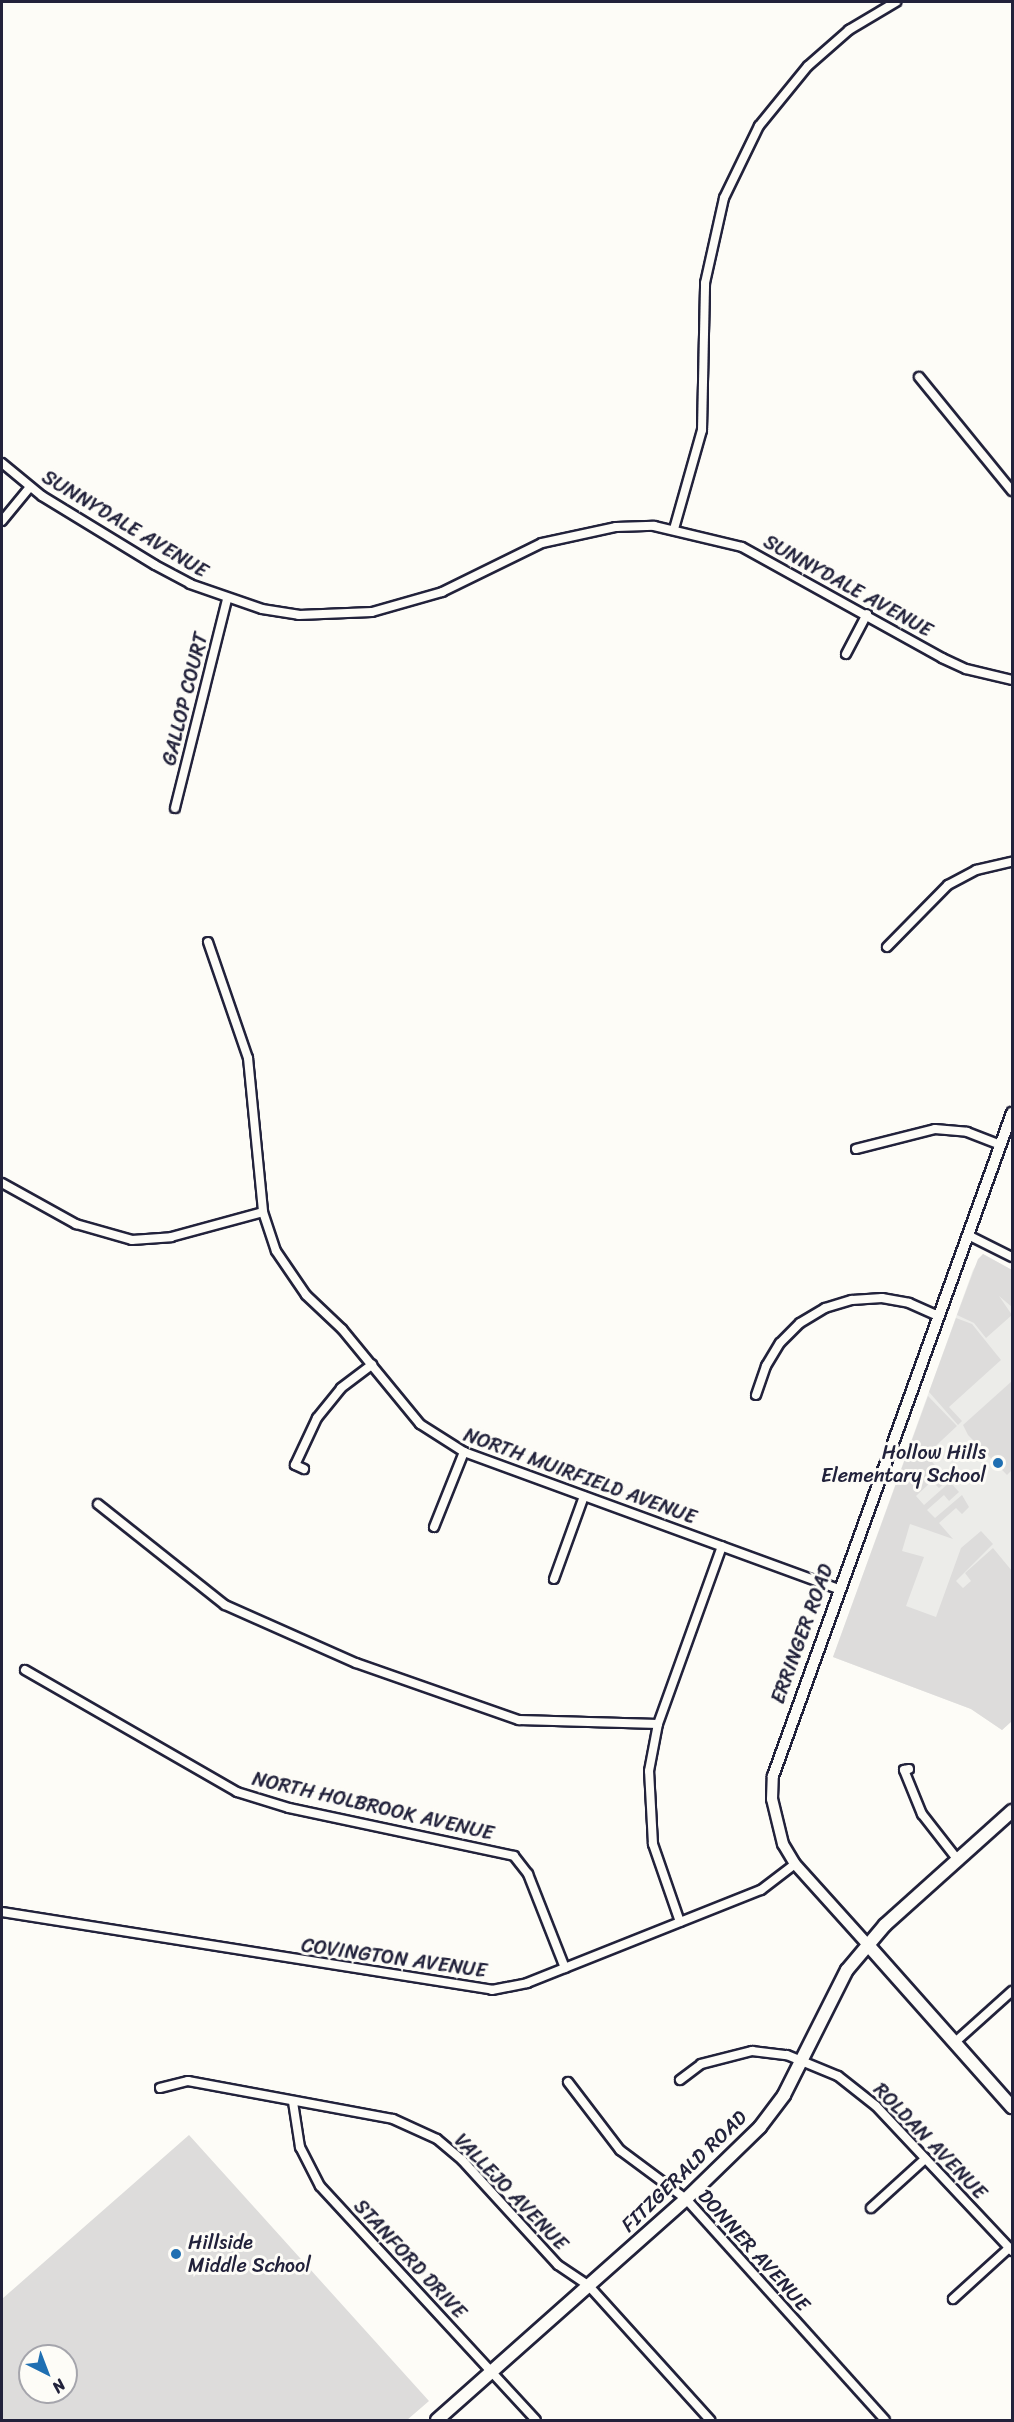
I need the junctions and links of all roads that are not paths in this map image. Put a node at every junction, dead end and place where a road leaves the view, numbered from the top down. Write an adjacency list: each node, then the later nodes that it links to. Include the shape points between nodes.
1 (896, 2): 7 (street, via 849,30 808,66 759,126 724,198 705,284 702,430)
2 (919, 377): 5 (street)
3 (2, 463): 4 (street, SUNNYDALE AVENUE)
4 (30, 487): 6 (street); 8 (street, SUNNYDALE AVENUE, via 155,565)
5 (1012, 491)
6 (2, 521)
7 (674, 530): 8 (street, SUNNYDALE AVENUE, via 616,527 542,543 442,592 372,612 299,615); 9 (street, SUNNYDALE AVENUE, via 742,547)
8 (227, 599): 12 (street, GALLOP COURT)
9 (867, 615): 10 (street); 11 (street, SUNNYDALE AVENUE, via 958,665)
10 (846, 654)
11 (1012, 680)
12 (175, 808)
13 (1012, 862): 15 (street, via 976,870 948,885)
14 (208, 942): 20 (street, NORTH MUIRFIELD AVENUE, via 248,1058)
15 (887, 947)
16 (1012, 1113): 17 (street, ERRINGER ROAD)
17 (1001, 1145): 18 (street, via 967,1132 935,1130); 21 (street, ERRINGER ROAD)
18 (856, 1149)
19 (2, 1183): 20 (street, via 76,1224 132,1240 171,1237)
20 (264, 1212): 24 (street, NORTH MUIRFIELD AVENUE, via 285,1267)
21 (968, 1235): 22 (street); 23 (street, ERRINGER ROAD)
22 (1012, 1257)
23 (938, 1316): 25 (street, via 909,1303 882,1298 852,1300 825,1308 800,1323 780,1343 766,1366); 33 (street, ERRINGER ROAD)
24 (372, 1365): 26 (street, NORTH MUIRFIELD AVENUE, via 420,1424); 27 (street, via 341,1388 317,1418 295,1465)
25 (756, 1395)
26 (464, 1452): 28 (street, NORTH MUIRFIELD AVENUE); 30 (street)
27 (304, 1469)
28 (584, 1496): 31 (street, NORTH MUIRFIELD AVENUE); 32 (street)
29 (98, 1504): 35 (street, via 225,1605 356,1664 519,1720)
30 (434, 1527)
31 (722, 1546): 33 (street, NORTH MUIRFIELD AVENUE); 35 (street)
32 (554, 1579)
33 (839, 1589): 39 (street, ERRINGER ROAD, via 773,1776 775,1822)
34 (25, 1670): 43 (street, NORTH HOLBROOK AVENUE, via 237,1792 289,1808 514,1856 528,1874)
35 (658, 1724): 41 (street, via 649,1771 650,1821 659,1868)
36 (909, 1769): 38 (street, via 904,1770 922,1814)
37 (1012, 1811): 38 (main road, FITZGERALD ROAD)
38 (958, 1860): 42 (main road, FITZGERALD ROAD)
39 (795, 1864): 41 (street, COVINGTON AVENUE, via 761,1890); 42 (street, ERRINGER ROAD)
40 (2, 1912): 43 (street, COVINGTON AVENUE, via 473,1989 512,1987)
41 (680, 1922): 43 (street, COVINGTON AVENUE)
42 (868, 1945): 45 (main road, ERRINGER ROAD); 46 (main road, FITZGERALD ROAD, via 830,1997)
43 (565, 1968)
44 (1012, 1991): 45 (street)
45 (954, 2043): 51 (main road, ERRINGER ROAD)
46 (803, 2060): 47 (street, ROLDAN AVENUE, via 772,2052 737,2053 701,2064); 52 (street, ROLDAN AVENUE, via 860,2091); 53 (main road, FITZGERALD ROAD, via 760,2127)
47 (680, 2080)
48 (568, 2082): 53 (street, DONNER AVENUE, via 620,2150)
49 (160, 2088): 50 (street, VALLEJO AVENUE, via 188,2081)
50 (293, 2102): 56 (street, VALLEJO AVENUE, via 393,2119 437,2139 462,2160 558,2265); 58 (street, STANFORD DRIVE, via 300,2147 320,2186)
51 (1012, 2107)
52 (925, 2159): 54 (street); 55 (street, ROLDAN AVENUE)
53 (686, 2199): 56 (main road, FITZGERALD ROAD); 62 (street, DONNER AVENUE)
54 (871, 2208)
55 (1011, 2250): 57 (street)
56 (589, 2286): 58 (main road, FITZGERALD ROAD); 61 (street, VALLEJO AVENUE)
57 (953, 2299)
58 (491, 2371): 59 (main road, FITZGERALD ROAD); 60 (street, STANFORD DRIVE)
59 (437, 2421)
60 (536, 2421)
61 (710, 2421)
62 (885, 2421)

